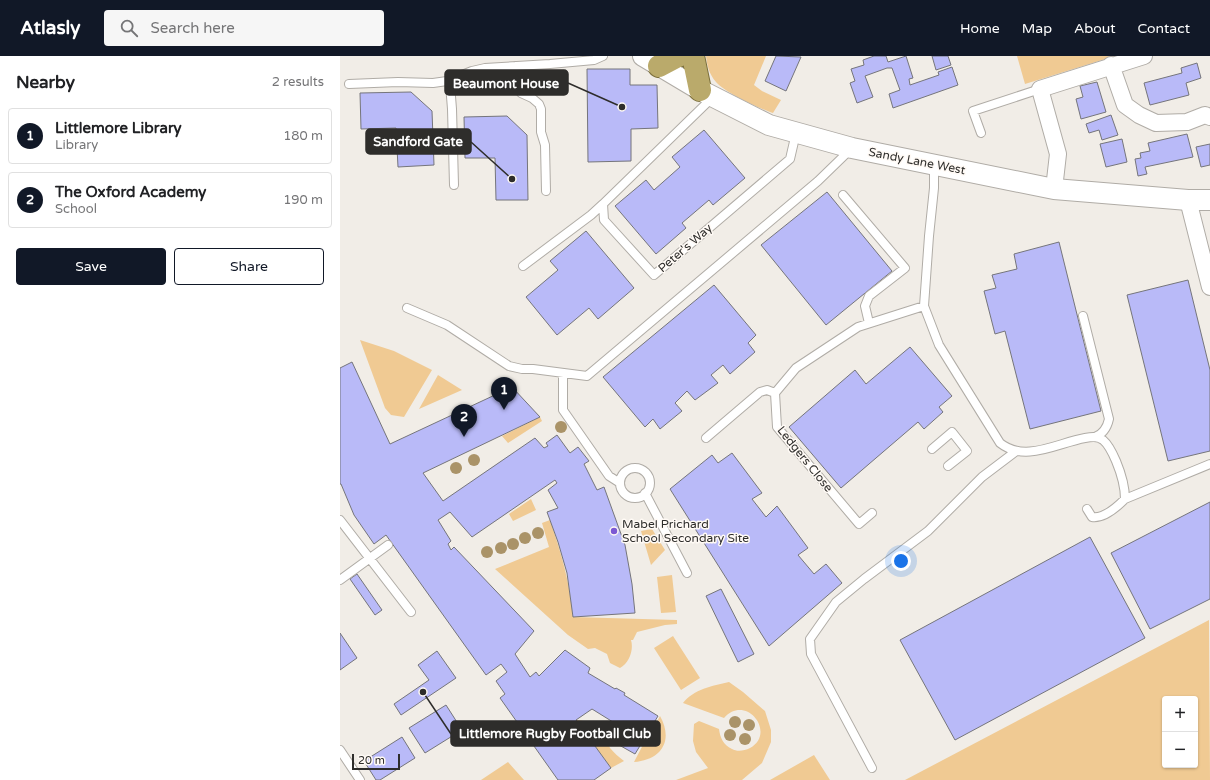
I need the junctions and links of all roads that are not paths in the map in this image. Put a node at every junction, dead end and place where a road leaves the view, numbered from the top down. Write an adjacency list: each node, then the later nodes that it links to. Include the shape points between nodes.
1 (603, 56): 5 (lane, via 594,60)
2 (693, 56): 10 (highway)
3 (1144, 56): 6 (street)
4 (660, 59): 10 (street, Sandy Lane West)
5 (516, 66): 7 (lane, via 472,70); 18 (lane, via 521,93 532,98 541,109 541,132 546,146)
6 (1111, 66): 9 (street); 11 (street, via 1125,105 1139,115 1156,123 1187,122 1205,115)
7 (452, 79): 8 (lane, via 433,83); 16 (lane, via 450,84)
8 (349, 84)
9 (1040, 89): 13 (lane, via 973,111); 17 (street, via 1058,154)
10 (706, 94): 12 (street, Sandy Lane West, via 769,125); 22 (lane)
11 (1210, 117)
12 (796, 133): 14 (street, Sandy Lane West); 22 (lane, Peter's Way, via 790,159 654,275 604,220)
13 (981, 133)
14 (852, 148): 15 (street, Sandy Lane West); 29 (lane, via 818,181 587,376)
15 (934, 164): 17 (street, Sandy Lane West); 25 (lane)
16 (454, 185)
17 (1054, 189): 20 (street, Sandy Lane West)
18 (546, 191)
19 (843, 194): 28 (lane, via 904,268 869,296 865,306)
20 (1188, 200): 21 (street, Sandy Lane West); 24 (street)
21 (1210, 200)
22 (603, 204): 23 (lane)
23 (523, 266)
24 (1209, 283)
25 (924, 306): 28 (lane); 34 (lane, via 939,345 1000,443)
26 (407, 308): 29 (lane, via 447,326 509,366)
27 (1083, 316): 31 (lane, via 1109,419 1101,434)
28 (869, 323): 30 (lane, via 858,327 796,368)
29 (563, 374): 37 (lane, via 563,410 609,476)
30 (774, 393): 32 (lane, via 767,390 760,392); 41 (lane, Ledgers Close, via 777,427 859,524)
31 (1095, 437): 34 (lane, via 1074,440 1034,452); 39 (lane, via 1102,440 1113,454 1123,480)
32 (706, 438)
33 (932, 449): 36 (lane, via 952,432 968,451)
34 (1015, 452): 49 (lane, via 982,477 928,531 836,602 810,639 811,654)
35 (1210, 464): 39 (lane)
36 (948, 466)
37 (620, 483): 38 (lane, via 622,491 629,497 638,498); 38 (lane, via 628,470 638,469 649,479)
38 (645, 493): 45 (lane)
39 (1125, 499): 40 (lane, via 1097,518 1092,517)
40 (1087, 509)
41 (872, 513)
42 (340, 520): 44 (lane)
43 (388, 545): 44 (lane)
44 (370, 558): 46 (lane); 47 (lane)
45 (687, 573)
46 (340, 580)
47 (411, 612)
48 (340, 750): 50 (lane)
49 (872, 768)
50 (360, 780)

